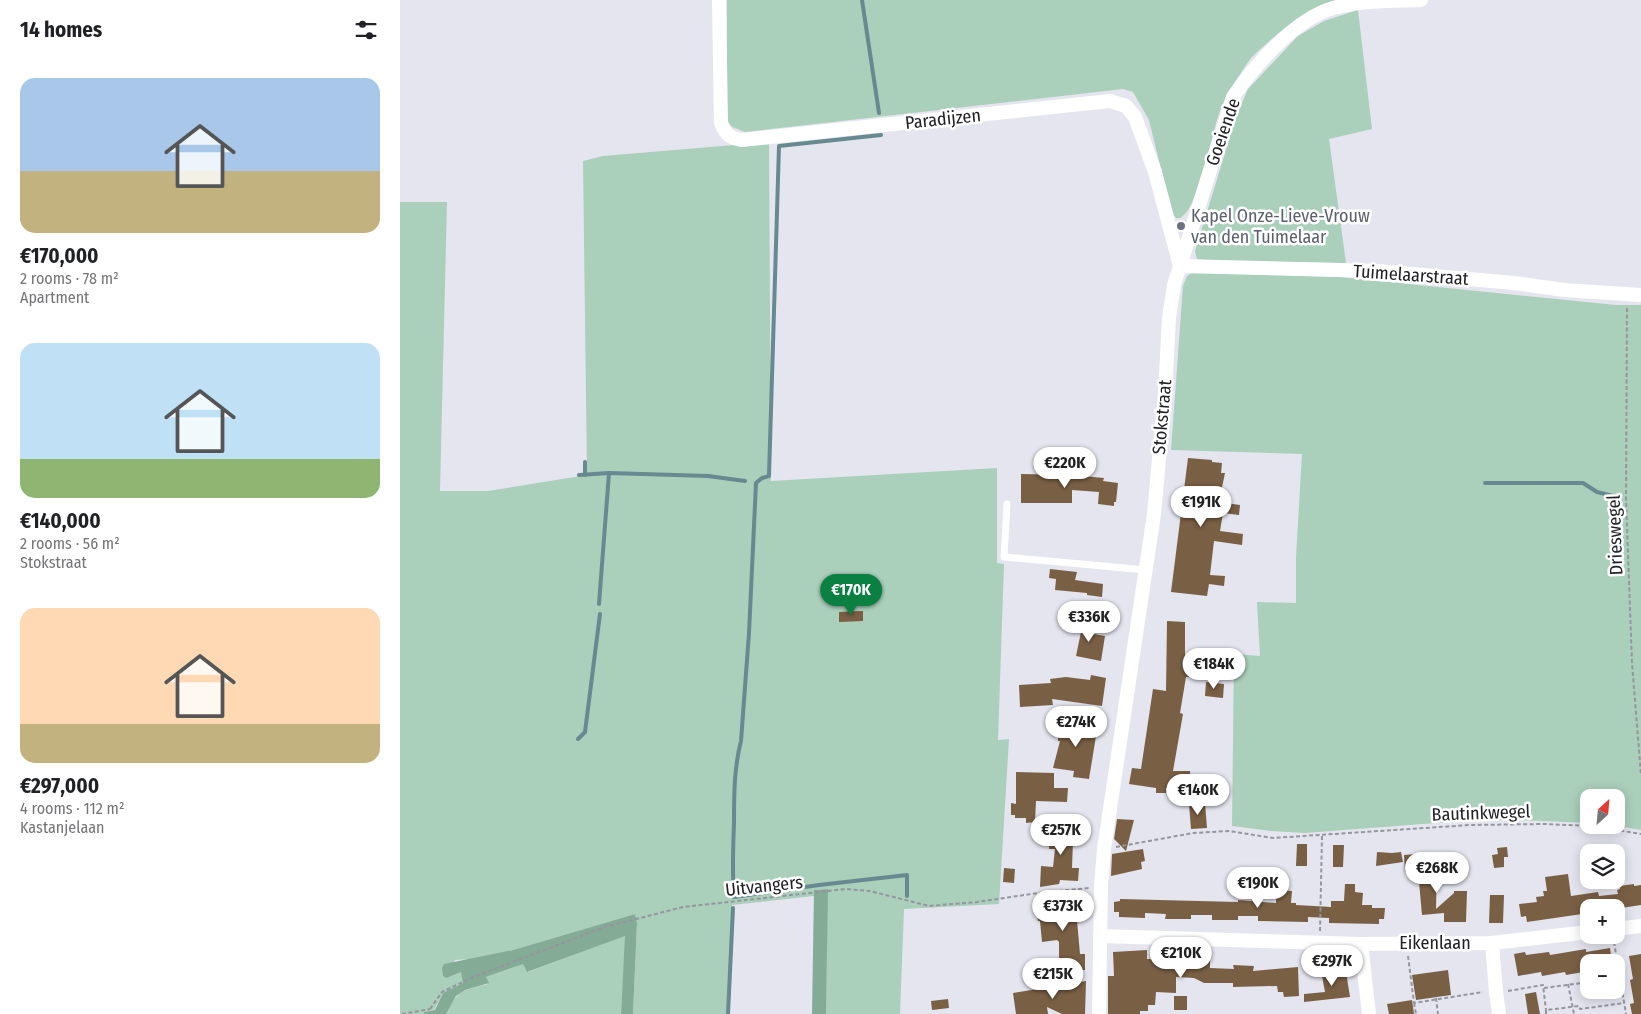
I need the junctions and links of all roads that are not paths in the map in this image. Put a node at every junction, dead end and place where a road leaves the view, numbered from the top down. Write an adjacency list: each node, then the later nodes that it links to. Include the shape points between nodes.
1 (718, 0): 3 (street, Paradijzen, via 721,123 731,138 742,140 1110,101 1126,106 1135,117 1155,172)
2 (1421, 0): 3 (street, Goeiende, via 1361,2 1327,10 1306,22 1269,52 1247,76 1233,97)
3 (1180, 266): 4 (street, Tuimelaarstraat, via 1378,271); 6 (street, Stokstraat, via 1169,318 1165,394)
4 (1634, 295)
5 (1007, 504): 6 (lane, via 1004,557)
6 (1146, 570): 10 (street, Stokstraat, via 1104,849)
7 (1641, 926): 8 (street)
8 (1625, 928)
9 (1580, 933): 11 (street, Eikenlaan)
10 (1100, 936): 12 (street, Eikenlaan); 13 (street, Stokstraat)
11 (1492, 942): 12 (street, Eikenlaan); 15 (street)
12 (1361, 944): 14 (street)
13 (1099, 1014)
14 (1369, 1014)
15 (1499, 1014)

